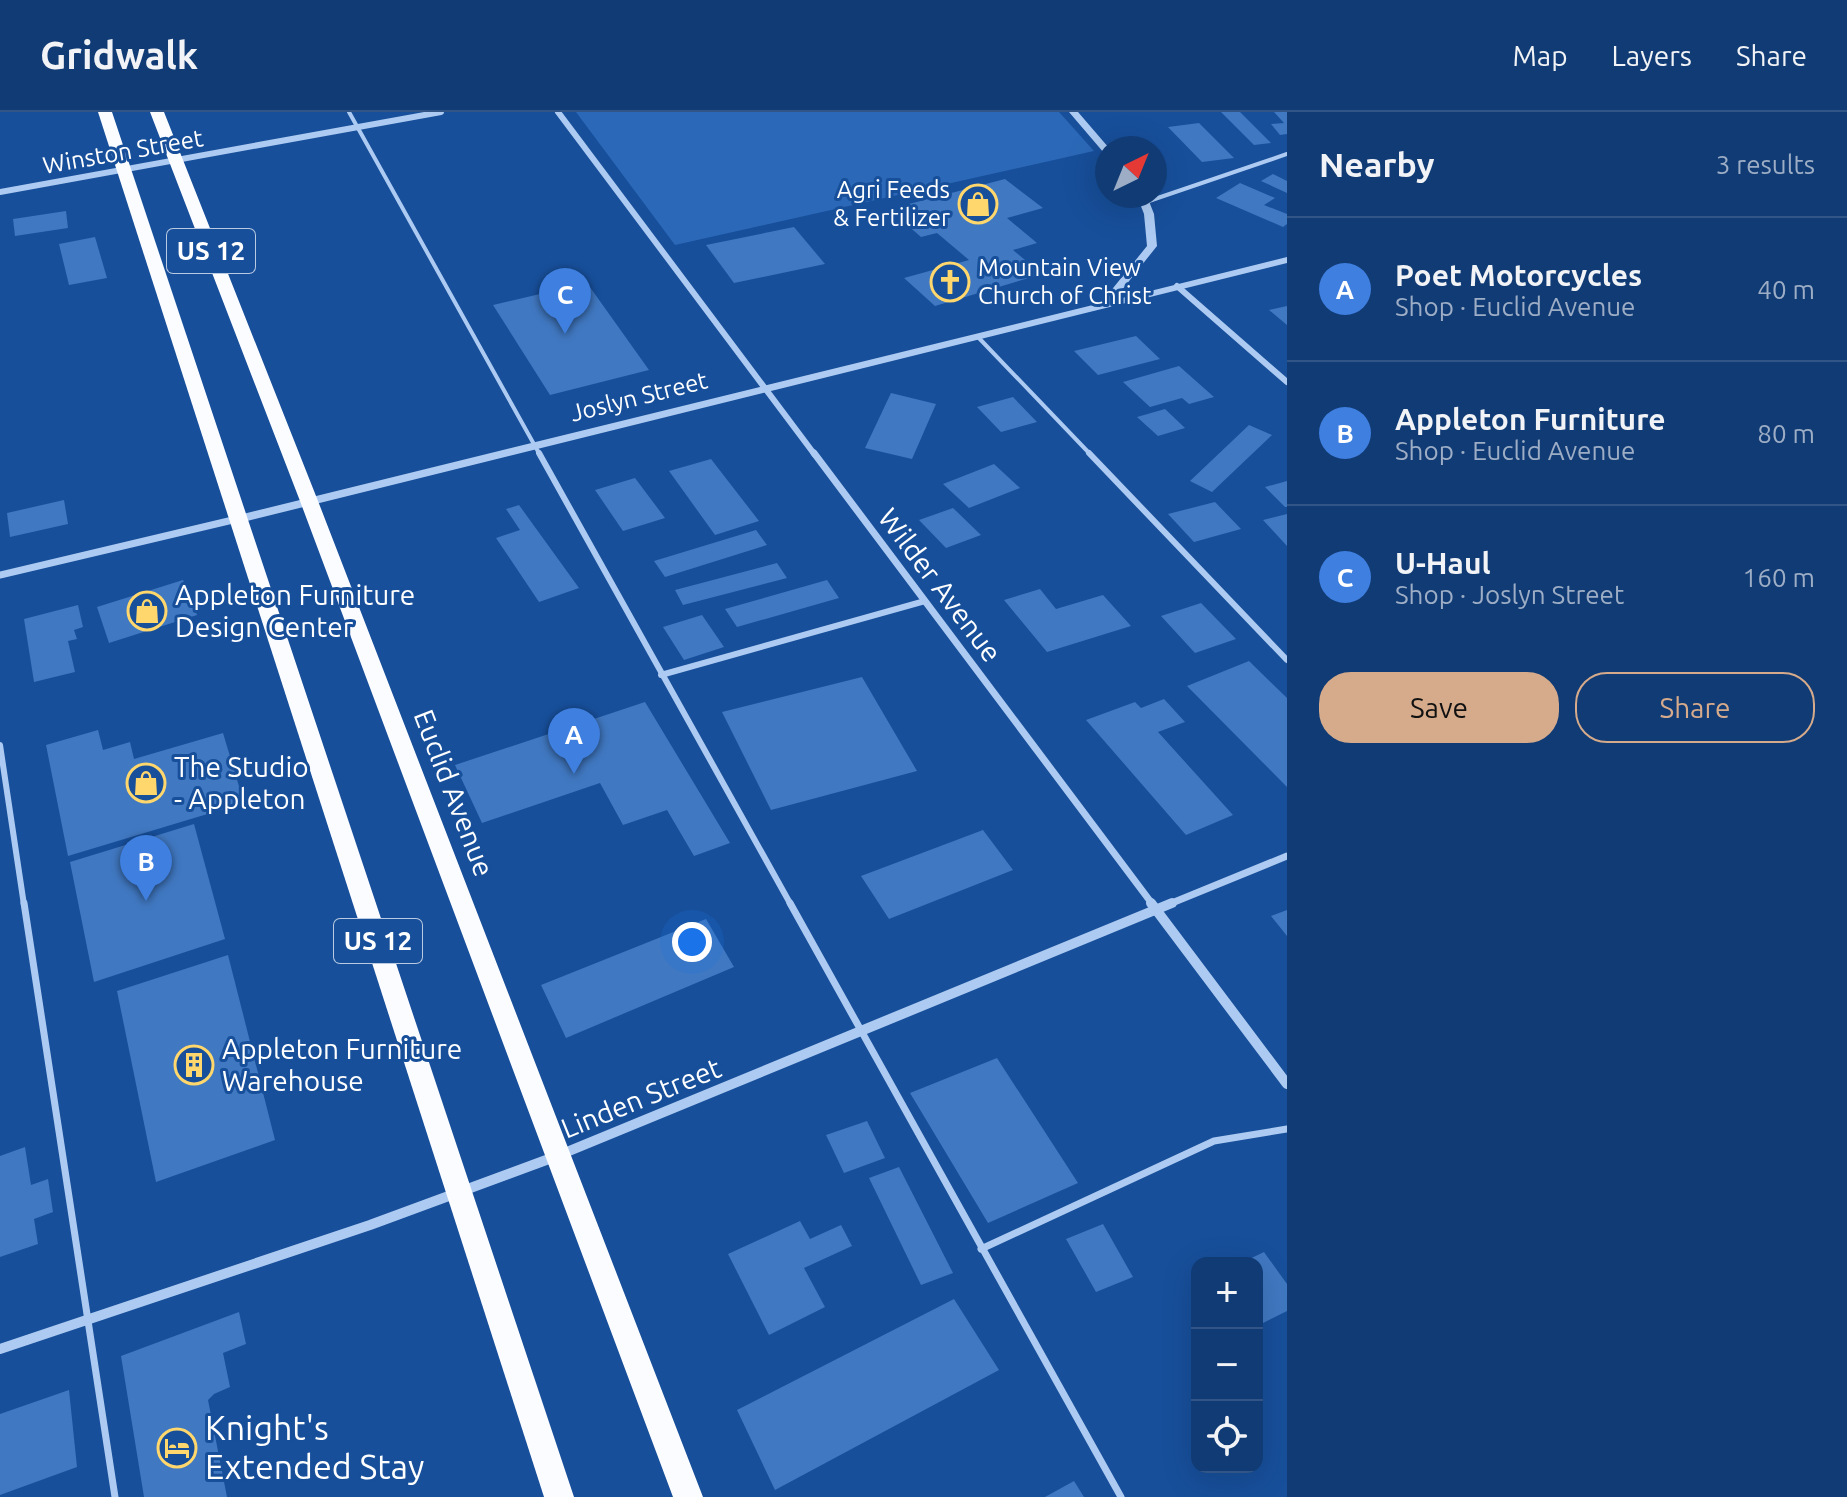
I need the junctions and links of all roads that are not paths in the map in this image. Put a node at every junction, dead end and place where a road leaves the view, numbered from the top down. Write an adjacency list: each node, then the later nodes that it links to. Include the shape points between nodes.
1 (105, 112): 11 (highway, US 12)
2 (157, 112): 10 (highway, Euclid Avenue / US 12)
3 (349, 112): 7 (lane)
4 (441, 112): 7 (street, Winston Street)
5 (558, 112): 20 (street, Wilder Avenue)
6 (1073, 112): 8 (street)
7 (358, 127): 10 (street, Winston Street); 21 (lane)
8 (1095, 137)
9 (1287, 154): 13 (lane)
10 (176, 161): 11 (street, Winston Street); 22 (highway, Euclid Avenue / US 12)
11 (124, 169): 12 (street, Winston Street); 23 (highway, US 12)
12 (0, 192)
13 (1167, 192)
14 (1146, 208): 17 (street, via 1152,246)
15 (1287, 260): 16 (street, Joslyn Street)
16 (1177, 286): 17 (street, Joslyn Street); 19 (street)
17 (1105, 305): 18 (street, Joslyn Street)
18 (977, 336): 20 (street, Joslyn Street); 26 (lane)
19 (1287, 382)
20 (766, 389): 21 (street, Joslyn Street); 25 (street, Wilder Avenue)
21 (534, 446): 22 (street, Joslyn Street); 27 (lane)
22 (309, 501): 23 (street, Joslyn Street); 34 (highway, Euclid Avenue / US 12)
23 (239, 519): 24 (street, Joslyn Street); 35 (highway, US 12)
24 (0, 575)
25 (925, 601): 27 (lane); 30 (street, Wilder Avenue)
26 (1287, 660)
27 (661, 675): 31 (lane)
28 (0, 745): 37 (lane)
29 (1287, 856): 30 (street, Linden Street)
30 (1154, 908): 31 (street, Linden Street); 32 (street, Wilder Avenue)
31 (861, 1033): 34 (street, Linden Street); 36 (lane)
32 (1287, 1084)
33 (1287, 1129): 36 (lane, via 1214,1141)
34 (557, 1156): 35 (street, Linden Street); 41 (highway, Euclid Avenue / US 12)
35 (461, 1192): 37 (street, Linden Street); 40 (highway, US 12)
36 (981, 1249): 42 (lane)
37 (89, 1319): 38 (street, Linden Street); 39 (lane)
38 (0, 1349)
39 (115, 1497)
40 (559, 1497)
41 (688, 1497)
42 (1121, 1497)

